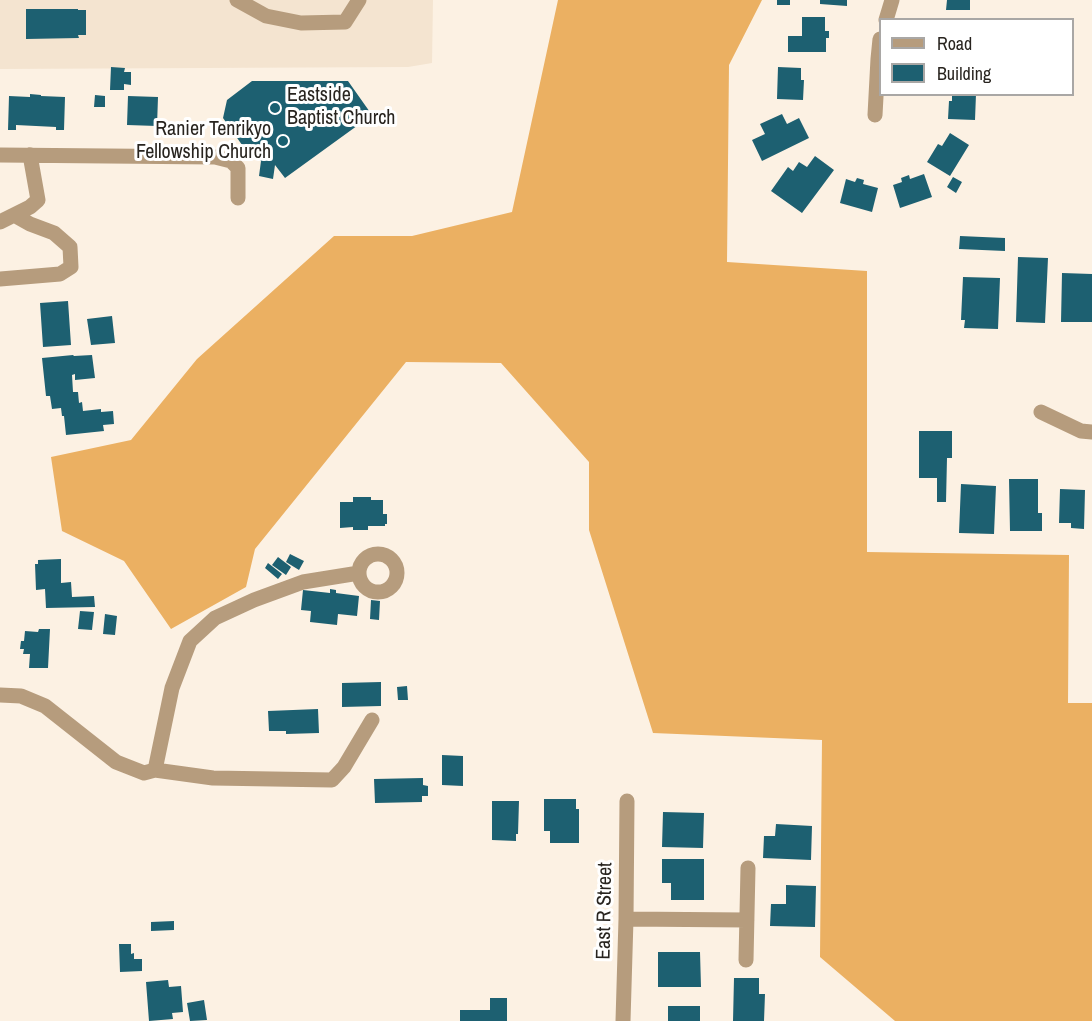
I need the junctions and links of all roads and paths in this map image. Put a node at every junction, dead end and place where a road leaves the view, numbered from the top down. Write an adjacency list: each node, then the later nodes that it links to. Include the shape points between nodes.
1 (237, 0): 2 (street, via 267,16 301,23 345,22)
2 (359, 0)
3 (892, 0): 4 (street)
4 (887, 18)
5 (879, 48): 6 (street)
6 (875, 115)
7 (0, 155): 8 (street)
8 (30, 155): 9 (street, via 215,157 231,161 238,168); 10 (street, via 38,200)
9 (238, 198)
10 (7, 219): 11 (street, via 54,233 70,247 71,267 60,274)
11 (0, 279)
12 (1041, 412): 13 (street, via 1081,431)
13 (1092, 432)
14 (359, 573): 17 (street, via 303,582 254,600 215,618 190,641 172,688)
15 (0, 695): 17 (street, via 21,696 45,706 116,762 144,773)
16 (372, 720): 17 (street, via 332,780 213,778)
17 (155, 770)
18 (627, 801): 20 (street, East R Street)
19 (748, 867): 21 (street)
20 (626, 919): 21 (street); 23 (street, East R Street)
21 (747, 920): 22 (street)
22 (746, 960)
23 (623, 1021)

